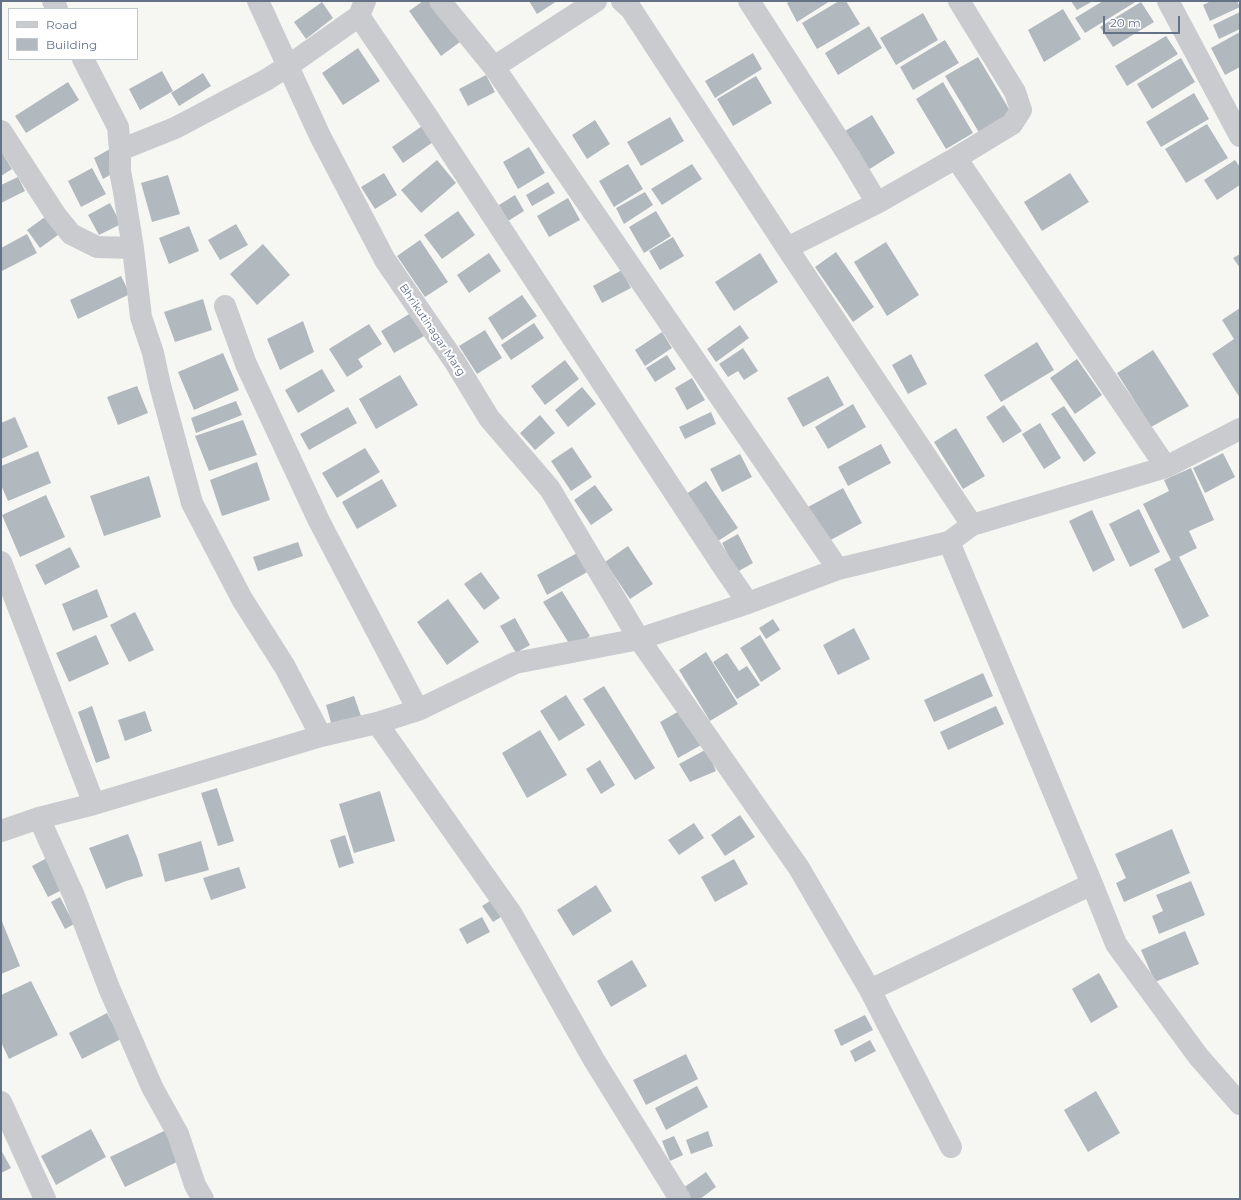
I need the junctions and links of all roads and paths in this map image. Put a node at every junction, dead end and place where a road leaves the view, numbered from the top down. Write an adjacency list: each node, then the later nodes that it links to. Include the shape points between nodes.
1 (258, 1): 10 (street, Bhrikutinagar Marg)
2 (440, 1): 11 (street)
3 (596, 1): 11 (street)
4 (622, 1): 18 (street, via 632,9)
5 (749, 1): 16 (street)
6 (960, 1): 15 (street, via 1015,92 1021,110 1012,124)
7 (1168, 1): 13 (street)
8 (362, 8): 10 (street); 26 (street, via 427,116)
9 (84, 60): 14 (street, via 118,127)
10 (288, 66): 14 (street, via 175,128); 27 (street, Bhrikutinagar Marg, via 320,136 385,260 455,362 489,418 550,489)
11 (494, 67): 25 (street)
12 (1, 131): 17 (street, via 71,234 97,247)
13 (1240, 136)
14 (120, 150): 17 (street, via 120,171)
15 (956, 158): 16 (street); 21 (street)
16 (877, 203): 18 (street)
17 (133, 248): 30 (street, via 141,317 153,353 192,503 242,599 285,667)
18 (788, 248): 22 (street)
19 (225, 306): 28 (street, via 246,364 319,521)
20 (1240, 429): 21 (street)
21 (1166, 467): 22 (street)
22 (972, 525): 23 (street)
23 (949, 542): 25 (street); 34 (street)
24 (1, 562): 31 (street)
25 (838, 569): 26 (street)
26 (748, 603): 27 (street)
27 (639, 639): 28 (street, via 515,663); 35 (street, Bhrikutinagar Marg, via 799,868)
28 (418, 710): 29 (street)
29 (377, 723): 30 (street); 41 (street, via 512,913 594,1060)
30 (321, 736): 31 (street)
31 (94, 804): 32 (street)
32 (38, 818): 33 (street); 40 (street, via 74,896 152,1087 178,1134 195,1185)
33 (1, 830)
34 (1092, 884): 35 (street); 37 (street, via 1116,944 1198,1056)
35 (870, 990): 38 (street, Bhrikutinagar Marg)
36 (1, 1102): 39 (street)
37 (1240, 1104)
38 (951, 1147)
39 (45, 1199)
40 (203, 1199)
41 (680, 1199)

